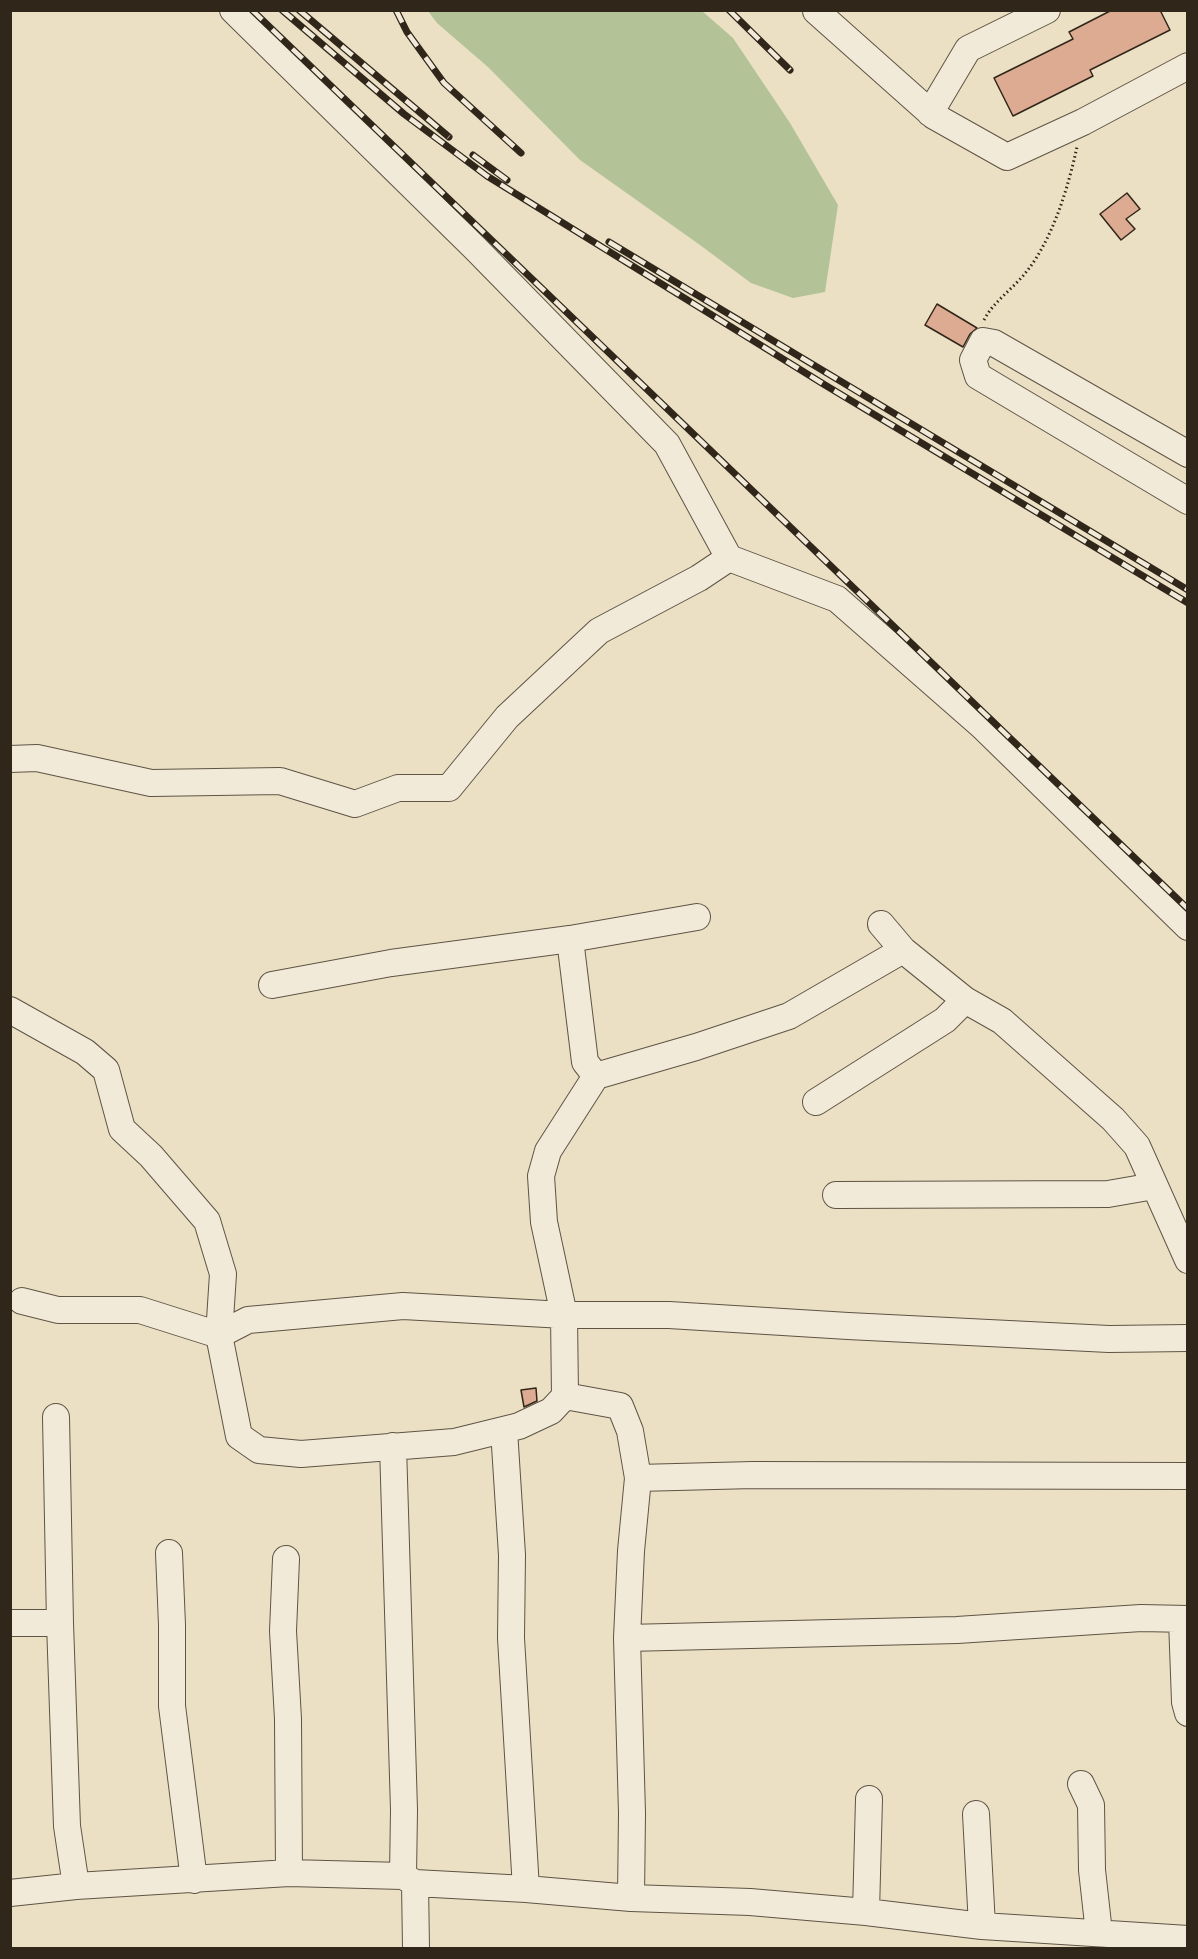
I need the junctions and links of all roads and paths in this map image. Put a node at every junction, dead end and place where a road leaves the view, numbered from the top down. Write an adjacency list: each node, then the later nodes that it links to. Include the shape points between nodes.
1 (233, 10): 10 (street, via 667,444)
2 (1047, 10): 5 (street, via 968,49)
3 (816, 11): 5 (street)
4 (1188, 66): 6 (street)
5 (930, 113): 6 (street, via 1007,157)
6 (1083, 122): 7 (path, via 1070,181 1050,230 1028,270 986,316 980,327)
7 (983, 341): 8 (street, via 994,343); 9 (street, via 973,360 978,376)
8 (1188, 454)
9 (1188, 501)
10 (729, 558): 11 (street, via 599,631 507,717 449,788 398,788 355,804 280,781 151,783 37,758); 14 (street, via 837,598 982,726)
11 (10, 759)
12 (697, 917): 15 (street)
13 (881, 924): 16 (street)
14 (1188, 927)
15 (570, 939): 17 (street, via 391,963); 20 (street, via 585,1062)
16 (903, 950): 18 (street); 20 (street, via 789,1016)
17 (272, 985)
18 (965, 1000): 21 (street, via 945,1020); 22 (street, via 1002,1022 1113,1119 1137,1146)
19 (10, 1010): 27 (street, via 85,1052 106,1070 122,1128 207,1221 223,1274)
20 (596, 1076): 26 (street, via 548,1151 541,1176 544,1222)
21 (816, 1102)
22 (1154, 1186): 23 (street, via 1108,1194); 24 (street)
23 (836, 1194)
24 (1188, 1260)
25 (22, 1301): 27 (street, via 58,1310 140,1310)
26 (564, 1315): 27 (street, via 403,1306 248,1320); 28 (street, via 669,1314 1097,1338); 29 (street)
27 (219, 1335): 32 (street, via 239,1436 259,1450 301,1454)
28 (1188, 1338)
29 (565, 1396): 31 (street, via 551,1411); 34 (street, via 620,1406 630,1431)
30 (56, 1417): 39 (street)
31 (504, 1430): 32 (street, via 454,1442); 49 (street)
32 (393, 1446): 47 (street)
33 (1188, 1476): 34 (street)
34 (638, 1478): 40 (street)
35 (170, 1553): 46 (street, via 172,1706)
36 (286, 1559): 45 (street, via 283,1630)
37 (1185, 1619): 40 (street, via 1141,1618 957,1630); 41 (street)
38 (10, 1623): 39 (street)
39 (60, 1623): 48 (street, via 66,1826)
40 (627, 1638): 51 (street)
41 (1188, 1713)
42 (1081, 1784): 54 (street, via 1091,1805 1092,1870)
43 (869, 1799): 52 (street)
44 (976, 1814): 53 (street)
45 (289, 1873): 46 (street); 47 (street)
46 (194, 1880): 48 (street)
47 (409, 1880): 49 (street); 56 (street)
48 (76, 1886): 50 (street)
49 (526, 1889): 51 (street)
50 (10, 1893)
51 (631, 1898): 52 (street)
52 (866, 1911): 53 (street)
53 (982, 1926): 54 (street)
54 (1099, 1933): 55 (street)
55 (1188, 1939)
56 (416, 1948)

